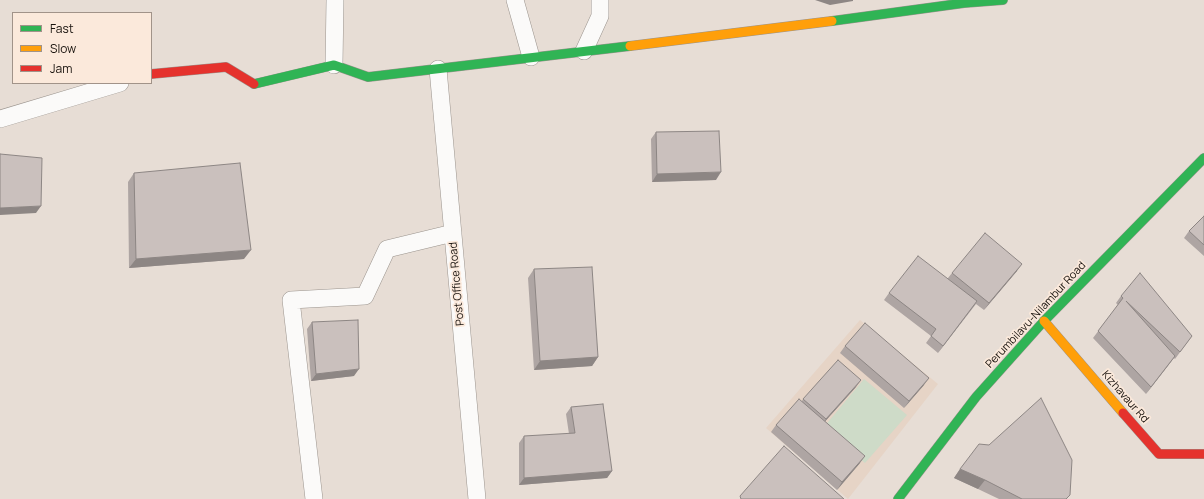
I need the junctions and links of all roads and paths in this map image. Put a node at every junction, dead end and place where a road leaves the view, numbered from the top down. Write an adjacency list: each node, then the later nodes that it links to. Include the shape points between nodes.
1 (335, 0): 7 (street)
2 (515, 0): 6 (street)
3 (600, 0): 5 (street, via 600,16)
4 (1003, 0): 5 (street)
5 (584, 51): 6 (street)
6 (531, 57): 8 (street)
7 (334, 65): 8 (street, via 368,77); 9 (street, via 255,85 226,67)
8 (438, 68): 13 (street, Post Office Road)
9 (152, 74)
10 (117, 84): 11 (street)
11 (0, 119)
12 (1204, 158): 14 (street, Perumbilavu-Nilambur Road)
13 (453, 233): 16 (street, via 387,249 365,296 291,300); 17 (street, Post Office Road)
14 (1044, 321): 15 (street, Kizhavaur Rd, via 1159,454); 18 (street, Perumbilavu-Nilambur Road, via 976,397)
15 (1204, 454)
16 (314, 499)
17 (477, 499)
18 (898, 499)

